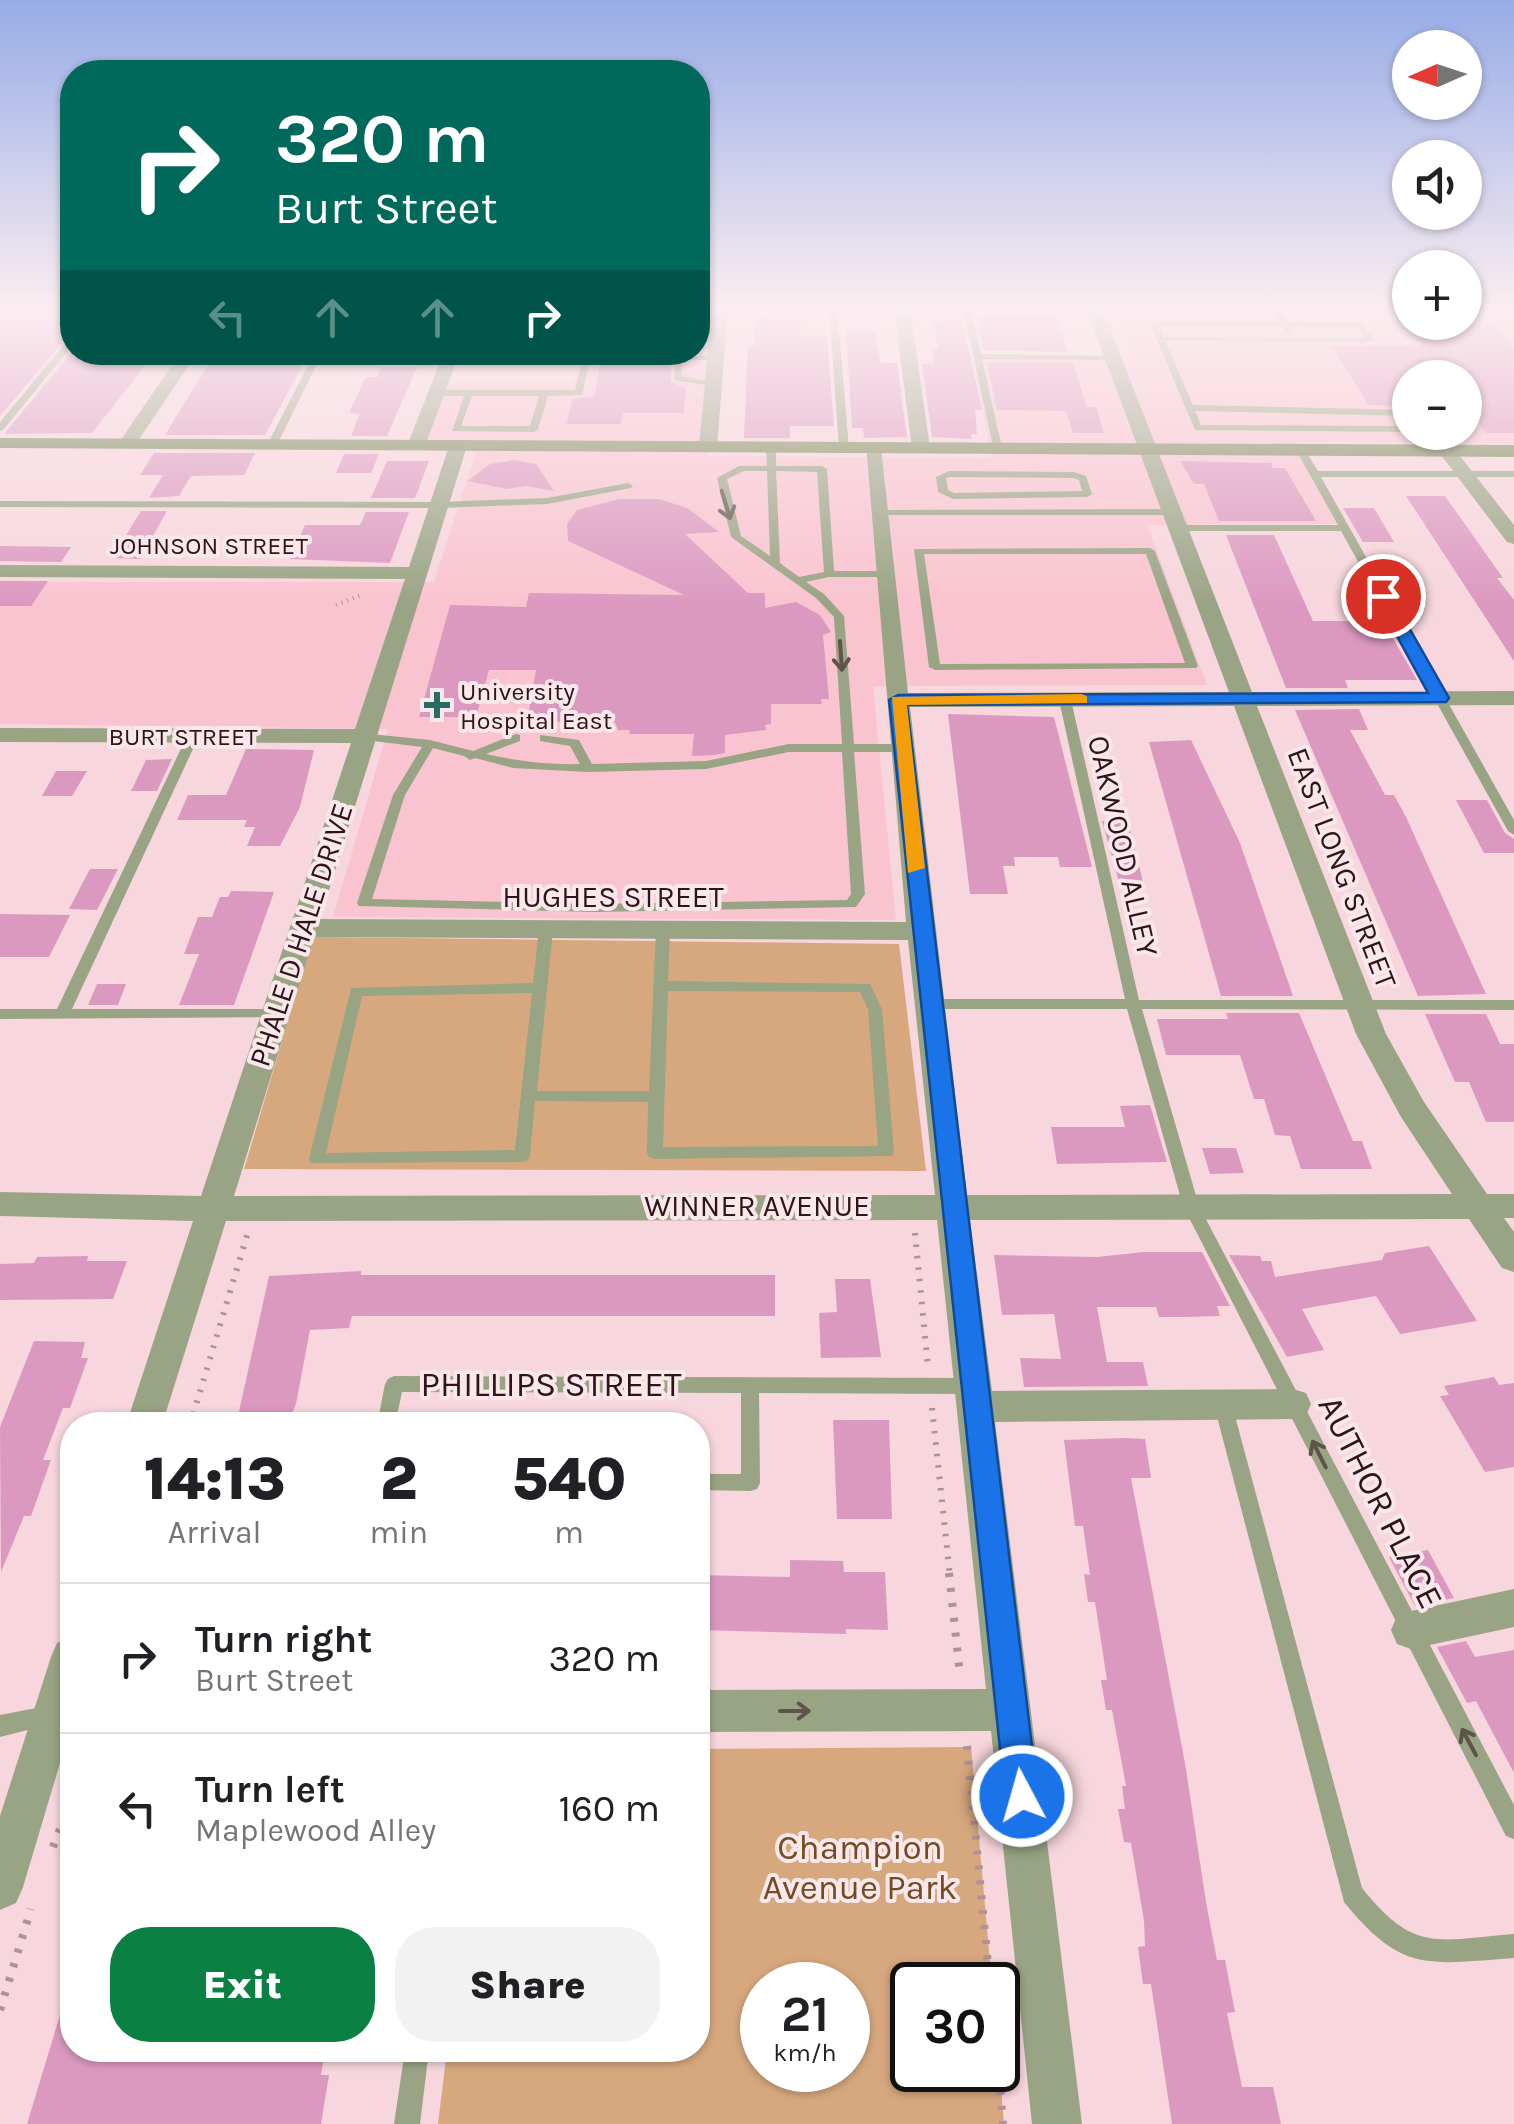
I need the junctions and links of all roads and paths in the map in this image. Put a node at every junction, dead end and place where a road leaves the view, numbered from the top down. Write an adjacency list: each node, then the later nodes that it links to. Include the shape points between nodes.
1 (17, 407): 17 (lane)
2 (152, 407): 21 (street)
3 (291, 407): 22 (lane)
4 (431, 407): 23 (street)
5 (449, 407): 14 (lane)
6 (464, 407): 14 (lane)
7 (540, 407): 14 (lane, via 534,430 455,429)
8 (712, 407): 25 (street)
9 (841, 407): 26 (lane)
10 (915, 407): 28 (street)
11 (988, 407): 29 (lane)
12 (1132, 407): 30 (street, EAST LONG STREET)
13 (1190, 408): 15 (lane); 18 (lane, via 1198,428)
14 (462, 411)
15 (1338, 413): 16 (lane); 18 (lane)
16 (1392, 413)
17 (0, 428)
18 (1349, 429): 19 (lane); 32 (lane)
19 (1392, 429)
20 (0, 444): 21 (main road)
21 (127, 444): 22 (main road)
22 (272, 445): 23 (main road)
23 (416, 446): 24 (main road)
24 (458, 446): 25 (main road); 42 (street, PHALE D HALE DRIVE)
25 (708, 447): 35 (main road)
26 (844, 448): 27 (main road); 35 (main road)
27 (872, 448): 28 (main road); 43 (street)
28 (921, 448): 29 (main road)
29 (997, 448): 30 (main road)
30 (1149, 449): 31 (main road); 44 (street, EAST LONG STREET)
31 (1301, 450): 32 (main road); 36 (lane)
32 (1362, 450): 33 (main road)
33 (1447, 451): 34 (main road); 37 (street)
34 (1514, 451)
35 (771, 457): 47 (lane); 47 (lane, one-way to 47, via 735,469 720,487 736,537); 49 (lane, via 822,470)
36 (1315, 474): 37 (lane); 45 (lane)
37 (1464, 474): 38 (lane); 46 (street)
38 (1514, 474)
39 (628, 486): 42 (lane, via 547,501)
40 (1015, 496): 40 (lane, via 952,496 943,492 941,477 1074,474 1084,478 1087,494)
41 (0, 504): 42 (lane)
42 (439, 505): 52 (street, PHALE D HALE DRIVE)
43 (879, 513): 44 (lane); 50 (street)
44 (1174, 520): 45 (lane); 57 (street, EAST LONG STREET)
45 (1345, 528): 55 (lane)
46 (1514, 538)
47 (774, 566): 51 (lane)
48 (0, 571): 52 (street, JOHNSON STREET)
49 (829, 574): 50 (lane); 51 (lane)
50 (885, 574): 58 (street)
51 (799, 580): 66 (lane, one-way to 66, via 838,616)
52 (414, 584): 53 (path); 62 (street, PHALE D HALE DRIVE)
53 (336, 606)
54 (1063, 667): 54 (lane, via 935,667 918,552 1150,551 1192,666)
55 (1440, 698): 56 (street); 57 (street); 70 (lane)
56 (1514, 698)
57 (1242, 699): 59 (street); 79 (street, EAST LONG STREET)
58 (898, 700): 59 (street); 67 (street)
59 (1064, 700): 78 (lane, OAKWOOD ALLEY)
60 (0, 736): 61 (street, BURT STREET)
61 (194, 736): 62 (street, BURT STREET); 82 (lane)
62 (365, 736): 65 (lane); 71 (street, PHALE D HALE DRIVE)
63 (516, 738): 68 (lane)
64 (544, 738): 69 (lane, via 575,743)
65 (430, 744): 66 (lane, via 398,795 364,903 851,904 858,894); 68 (lane)
66 (848, 748): 67 (lane); 69 (lane, via 789,748 706,765)
67 (902, 748): 74 (street)
68 (470, 756): 69 (lane)
69 (588, 768)
70 (1514, 831)
71 (304, 928): 72 (street, HUGHES STREET); 83 (street, PHALE D HALE DRIVE)
72 (546, 929): 73 (street, HUGHES STREET); 76 (lane)
73 (664, 930): 74 (street, HUGHES STREET); 75 (lane)
74 (921, 931): 77 (street)
75 (661, 986): 85 (lane); 85 (lane, via 865,987 874,1009 886,1152 654,1153)
76 (540, 988): 84 (lane); 84 (lane, via 356,991 316,1159 522,1156)
77 (930, 1004): 78 (lane); 87 (street)
78 (1133, 1004): 79 (lane); 88 (lane, OAKWOOD ALLEY)
79 (1359, 1005): 80 (lane); 89 (street, EAST LONG STREET, via 1394,1079)
80 (1514, 1005)
81 (0, 1014): 82 (lane)
82 (62, 1014): 83 (lane)
83 (276, 1014): 91 (street, PHALE D HALE DRIVE)
84 (528, 1096): 85 (lane)
85 (656, 1096)
86 (0, 1204): 91 (street, WINNER AVENUE)
87 (956, 1206): 88 (street, WINNER AVENUE); 92 (street, WINNER AVENUE); 97 (street)
88 (1191, 1206): 89 (street, WINNER AVENUE); 98 (lane, AUTHOR PLACE)
89 (1478, 1206): 90 (street, WINNER AVENUE); 94 (street, EAST LONG STREET)
90 (1514, 1206)
91 (213, 1209): 92 (street, WINNER AVENUE); 100 (street, PHALE D HALE DRIVE)
92 (256, 1226): 101 (path)
93 (896, 1234): 96 (path, via 915,1234)
94 (1514, 1259)
95 (750, 1384): 96 (lane, PHILLIPS STREET); 102 (lane, PHILLIPS STREET, via 394,1384); 103 (lane, via 750,1482)
96 (930, 1386): 97 (lane, PHILLIPS STREET); 106 (path)
97 (977, 1396): 99 (street, PHILLIPS STREET); 107 (street)
98 (1294, 1404): 99 (street, PHILLIPS STREET); 105 (lane, AUTHOR PLACE, one-way to 98)
99 (1223, 1405): 114 (lane, via 1352,1894 1375,1926 1402,1946)
100 (148, 1412)
101 (194, 1412)
102 (389, 1412)
103 (710, 1482)
104 (1514, 1608): 105 (street)
105 (1411, 1630): 112 (lane, AUTHOR PLACE, one-way to 105)
106 (963, 1710): 107 (street); 108 (street, one-way to 106); 115 (path)
107 (1012, 1710): 120 (street)
108 (710, 1711)
109 (60, 1714): 111 (lane)
110 (60, 1723): 113 (street)
111 (0, 1726)
112 (1514, 1828)
113 (2, 1874)
114 (1514, 1946)
115 (988, 1962)
116 (416, 2062): 118 (lane)
117 (1001, 2092): 119 (path)
118 (407, 2124)
119 (1004, 2124)
120 (1057, 2124)

